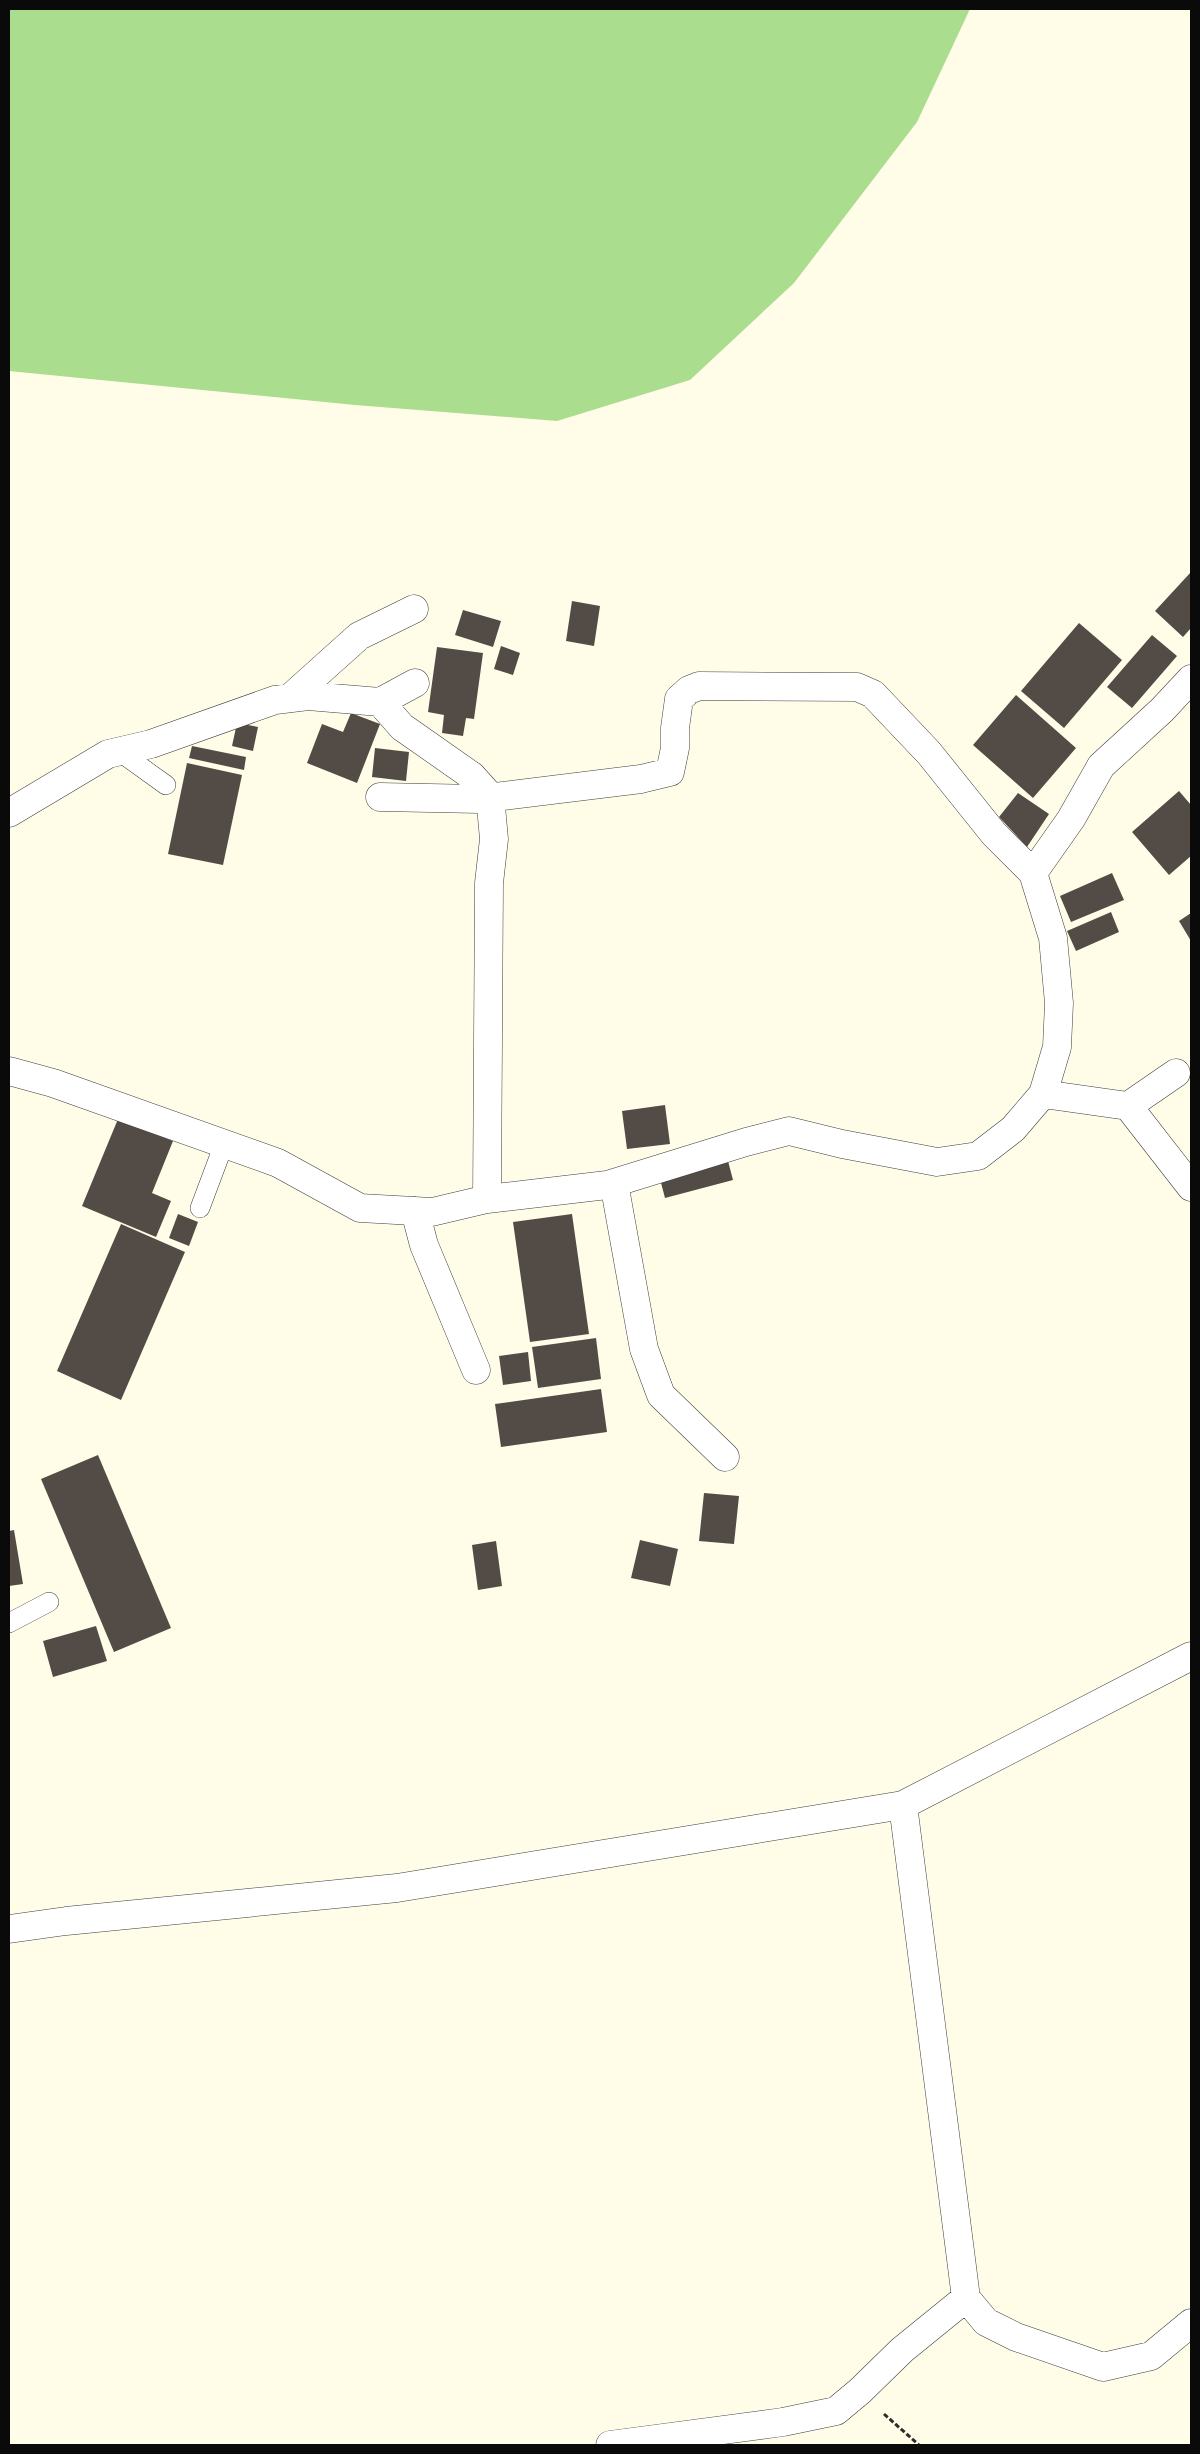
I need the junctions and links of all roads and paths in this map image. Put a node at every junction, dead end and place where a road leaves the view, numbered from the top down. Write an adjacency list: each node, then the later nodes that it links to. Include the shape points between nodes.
1 (414, 609): 4 (street, via 359,636)
2 (1191, 679): 11 (street, via 1101,766 1071,819)
3 (415, 683): 5 (street)
4 (290, 698): 5 (street, via 308,696); 6 (street, via 275,700)
5 (380, 702): 8 (street, via 402,727 472,776)
6 (120, 752): 7 (lane); 10 (street, via 108,754)
7 (166, 785)
8 (490, 796): 9 (street, via 479,799); 11 (street, via 641,779 670,772 680,699 699,686 857,687 873,694 929,753 994,834); 19 (street, via 494,840 489,883)
9 (380, 797)
10 (9, 813)
11 (1033, 873): 14 (street, via 1053,938 1058,1003 1057,1047)
12 (9, 1071): 16 (street, via 53,1083)
13 (1176, 1073): 15 (street)
14 (1044, 1094): 15 (street); 17 (street, via 1013,1129 978,1156 937,1162 789,1131)
15 (1128, 1106): 18 (street)
16 (224, 1144): 20 (lane); 21 (street, via 278,1163 360,1208)
17 (614, 1183): 19 (street); 23 (street, via 644,1349 661,1395)
18 (1191, 1187)
19 (487, 1199): 21 (street, via 432,1212)
20 (200, 1208)
21 (415, 1211): 22 (street, via 424,1245)
22 (476, 1370)
23 (725, 1457)
24 (49, 1602): 25 (lane)
25 (9, 1623)
26 (1191, 1656): 27 (street)
27 (903, 1805): 28 (street, via 396,1888); 29 (street)
28 (9, 1929)
29 (966, 2298): 30 (street, via 986,2322 1016,2337 1103,2367 1150,2356); 31 (street, via 902,2350)
30 (1191, 2323)
31 (860, 2391): 32 (street, via 836,2411 782,2422); 33 (path)
32 (610, 2445)
33 (919, 2445)

